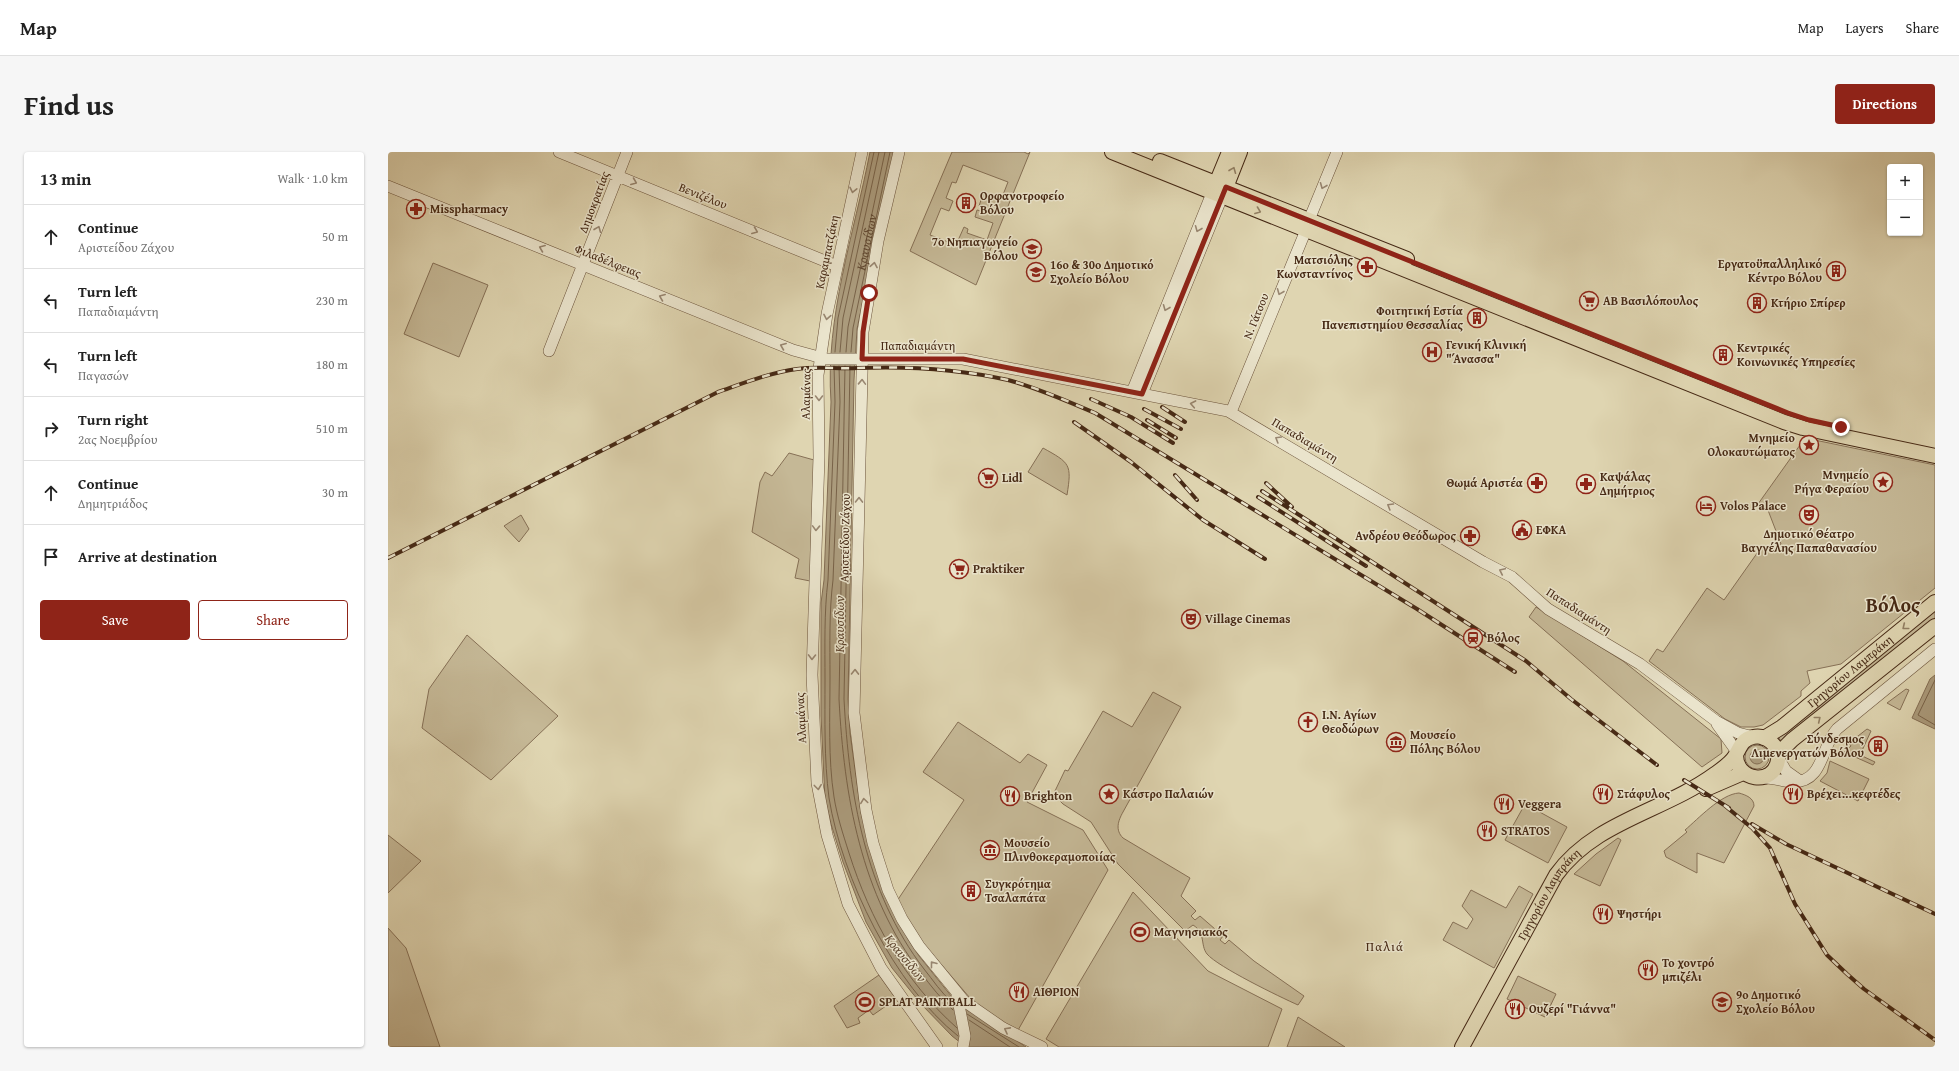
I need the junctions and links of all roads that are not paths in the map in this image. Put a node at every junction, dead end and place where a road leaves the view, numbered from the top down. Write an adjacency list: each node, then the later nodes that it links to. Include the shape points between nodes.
1 (559, 152): 10 (street, Βενιζέλου)
2 (627, 152): 10 (street, Δημοκρατίας)
3 (862, 152): 15 (street, Καραμπατζάκη, one-way to 15)
4 (899, 152): 18 (street, Αριστείδου Ζάχου, one-way to 4, via 878,241)
5 (1112, 152): 12 (main road)
6 (1137, 152): 12 (main road)
7 (1229, 152): 12 (main road)
8 (1240, 152): 12 (main road, one-way to 8)
9 (1337, 152): 13 (street, Ν. Γάτσου, one-way to 13)
10 (618, 176): 14 (street, Δημοκρατίας, one-way to 10); 15 (street, Βενιζέλου, one-way to 15)
11 (388, 186): 14 (street, Φιλαδέλφειας, one-way to 11)
12 (1219, 190): 13 (main road); 19 (street)
13 (1308, 225): 20 (street, Ν. Γάτσου, one-way to 20); 21 (main road)
14 (583, 265): 16 (street, Δημοκρατίας); 17 (street, Φιλαδέλφειας, one-way to 14, via 793,350)
15 (837, 266): 17 (street, Καραμπατζάκη, one-way to 17)
16 (549, 351)
17 (822, 359): 18 (street, Παπαδιαμάντη); 37 (street, Αλαμάνας, one-way to 37, via 812,676 819,799 836,868 856,921 881,968)
18 (859, 359): 19 (street, Παπαδιαμάντη, via 963,359); 35 (street, Αριστείδου Ζάχου, one-way to 18, via 919,946 896,909 877,856 866,810 854,713)
19 (1137, 393): 20 (street, Παπαδιαμάντη, one-way to 19)
20 (1231, 412): 27 (street, Παπαδιαμάντη, one-way to 20, via 1640,664 1548,609 1508,574 1483,562)
21 (1806, 424): 22 (main road); 23 (main road)
22 (1935, 447)
23 (1935, 456)
24 (1935, 602): 28 (main road, Γρηγορίου Λαμπράκη, one-way to 28, via 1782,727)
25 (1935, 626): 30 (main road, Γρηγορίου Λαμπράκη, one-way to 25, via 1792,740)
26 (1935, 649): 33 (street, via 1837,729 1828,741 1819,769)
27 (1713, 719): 28 (street, via 1732,730); 29 (street)
28 (1759, 737): 29 (main road, via 1743,742); 30 (main road, via 1774,744)
29 (1736, 753): 31 (main road, via 1738,765); 34 (main road, via 1719,772)
30 (1778, 755): 32 (main road, via 1774,770); 33 (street, via 1786,771)
31 (1743, 773): 32 (main road, via 1754,778); 34 (main road, via 1700,792)
32 (1763, 778): 33 (street)
33 (1800, 781)
34 (1686, 793): 39 (main road, Γρηγορίου Λαμπράκη, via 1601,833 1585,844 1564,865 1556,875)
35 (959, 999): 36 (street, via 965,1036); 38 (street, Αριστείδου Ζάχου, one-way to 35, via 1003,1028)
36 (964, 1046)
37 (937, 1047)
38 (1042, 1047)
39 (1462, 1047)

